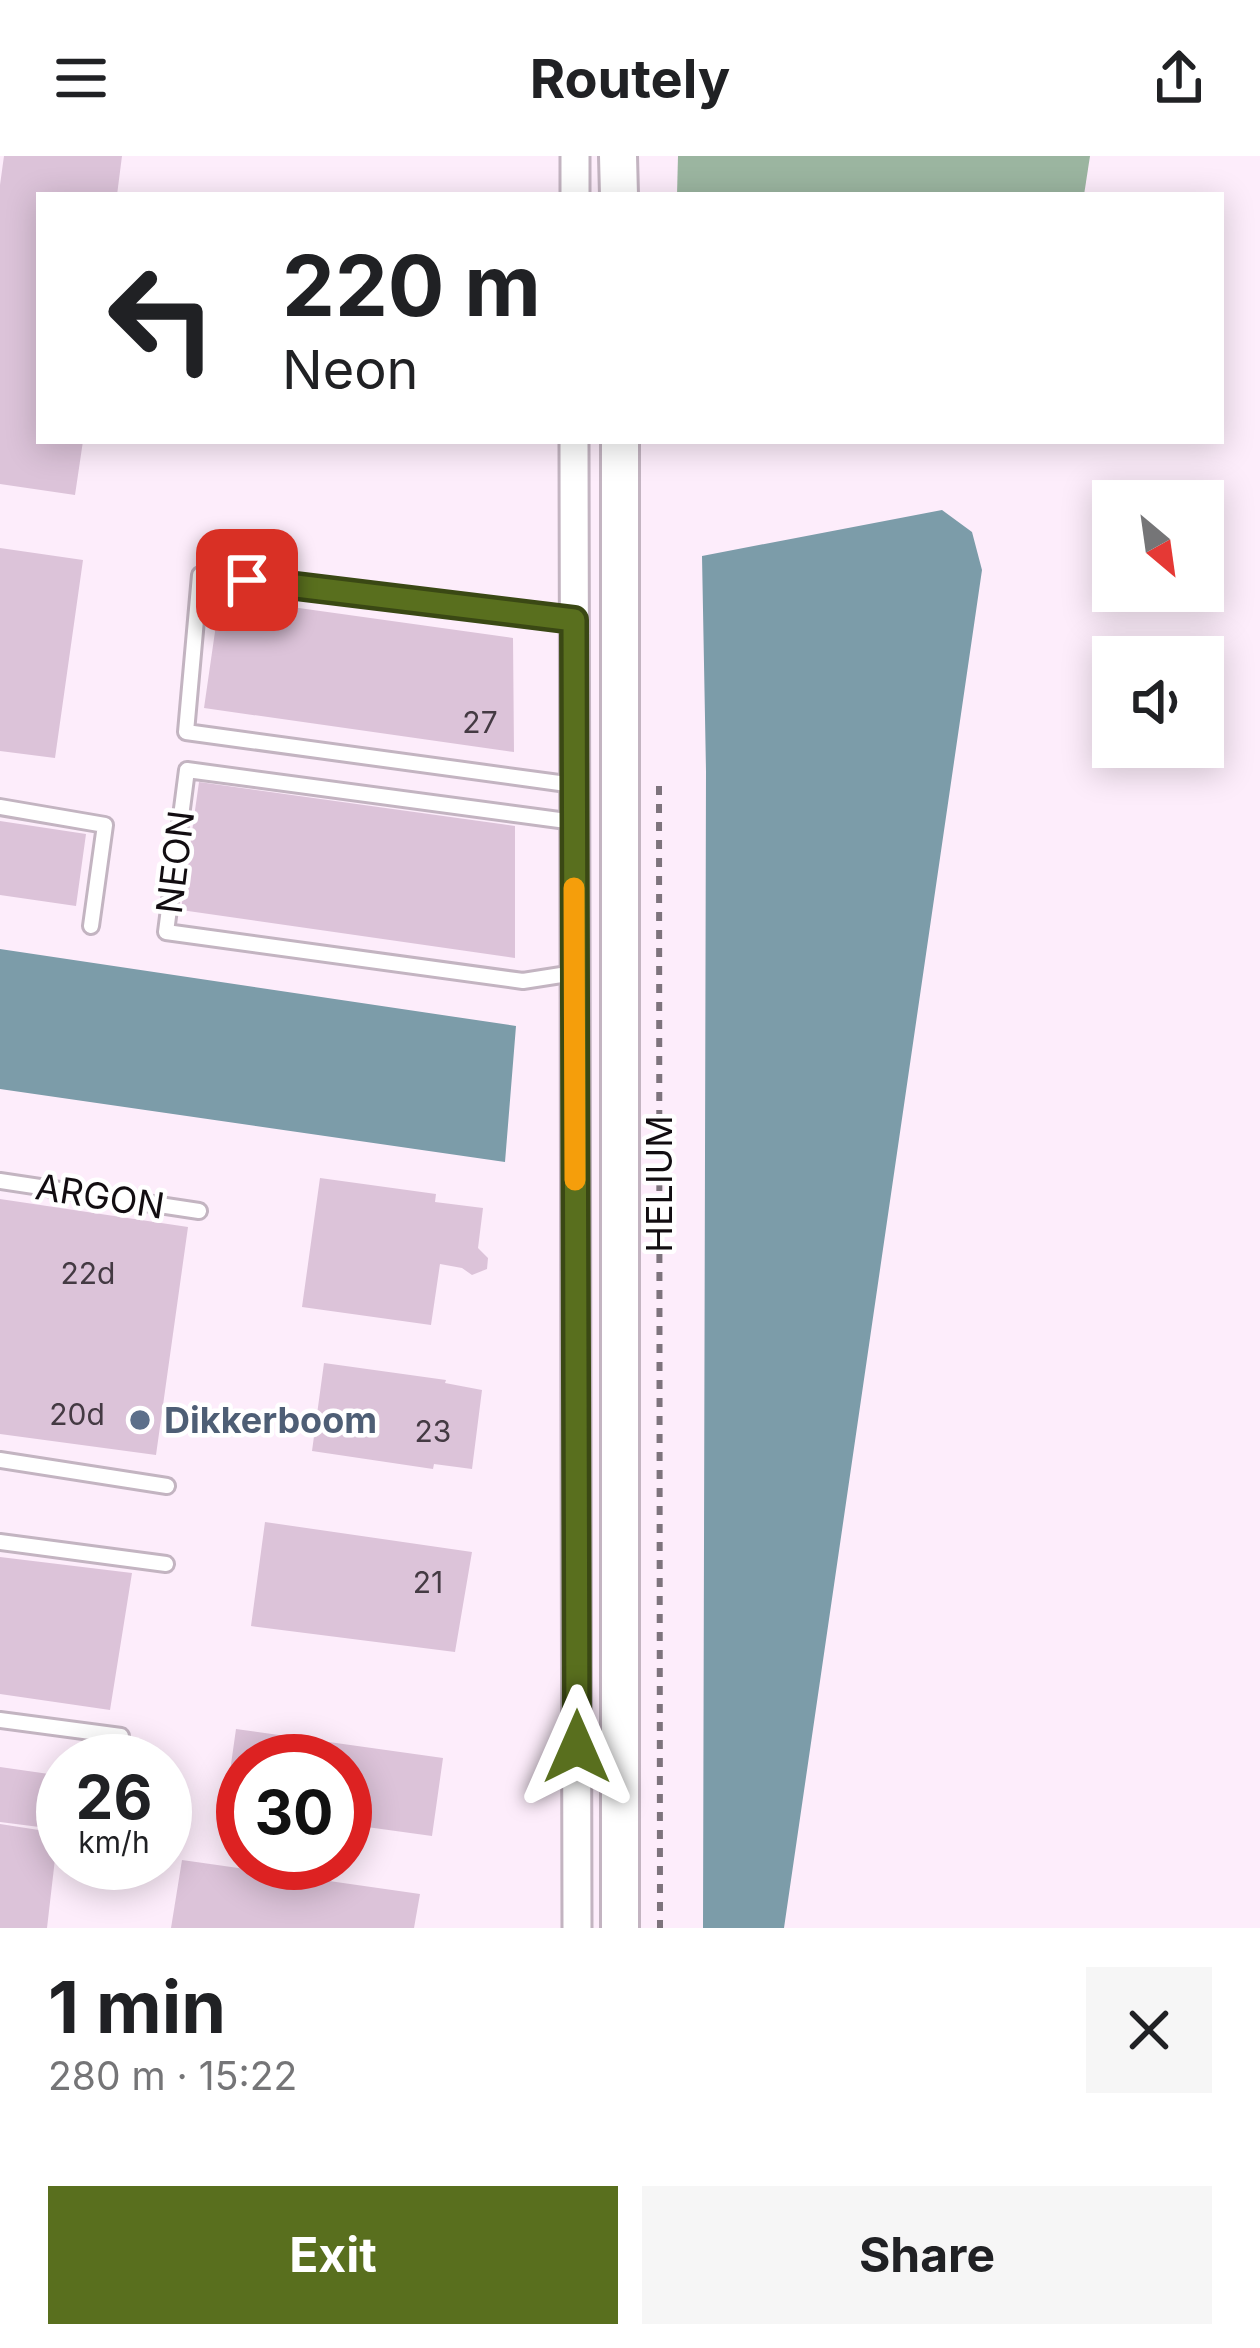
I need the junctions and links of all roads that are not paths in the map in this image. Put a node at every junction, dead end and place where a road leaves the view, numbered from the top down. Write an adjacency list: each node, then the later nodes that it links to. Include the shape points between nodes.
1 (575, 156): 3 (street)
2 (619, 156): 4 (street)
3 (574, 192)
4 (619, 192)
5 (574, 444): 7 (street)
6 (620, 444): 22 (street, HELIUM)
7 (574, 620): 8 (street); 8 (lane, via 200,574 186,732)
8 (574, 784): 10 (street)
9 (0, 807): 11 (lane, via 105,825)
10 (574, 822): 12 (street); 12 (lane, NEON, via 187,770 166,932 523,981)
11 (91, 926)
12 (574, 973): 21 (street)
13 (0, 1180): 14 (lane, ARGON)
14 (199, 1211)
15 (0, 1460): 16 (lane)
16 (167, 1486)
17 (0, 1542): 18 (lane)
18 (166, 1564)
19 (0, 1720): 20 (lane)
20 (106, 1734)
21 (577, 1928)
22 (620, 1928)

